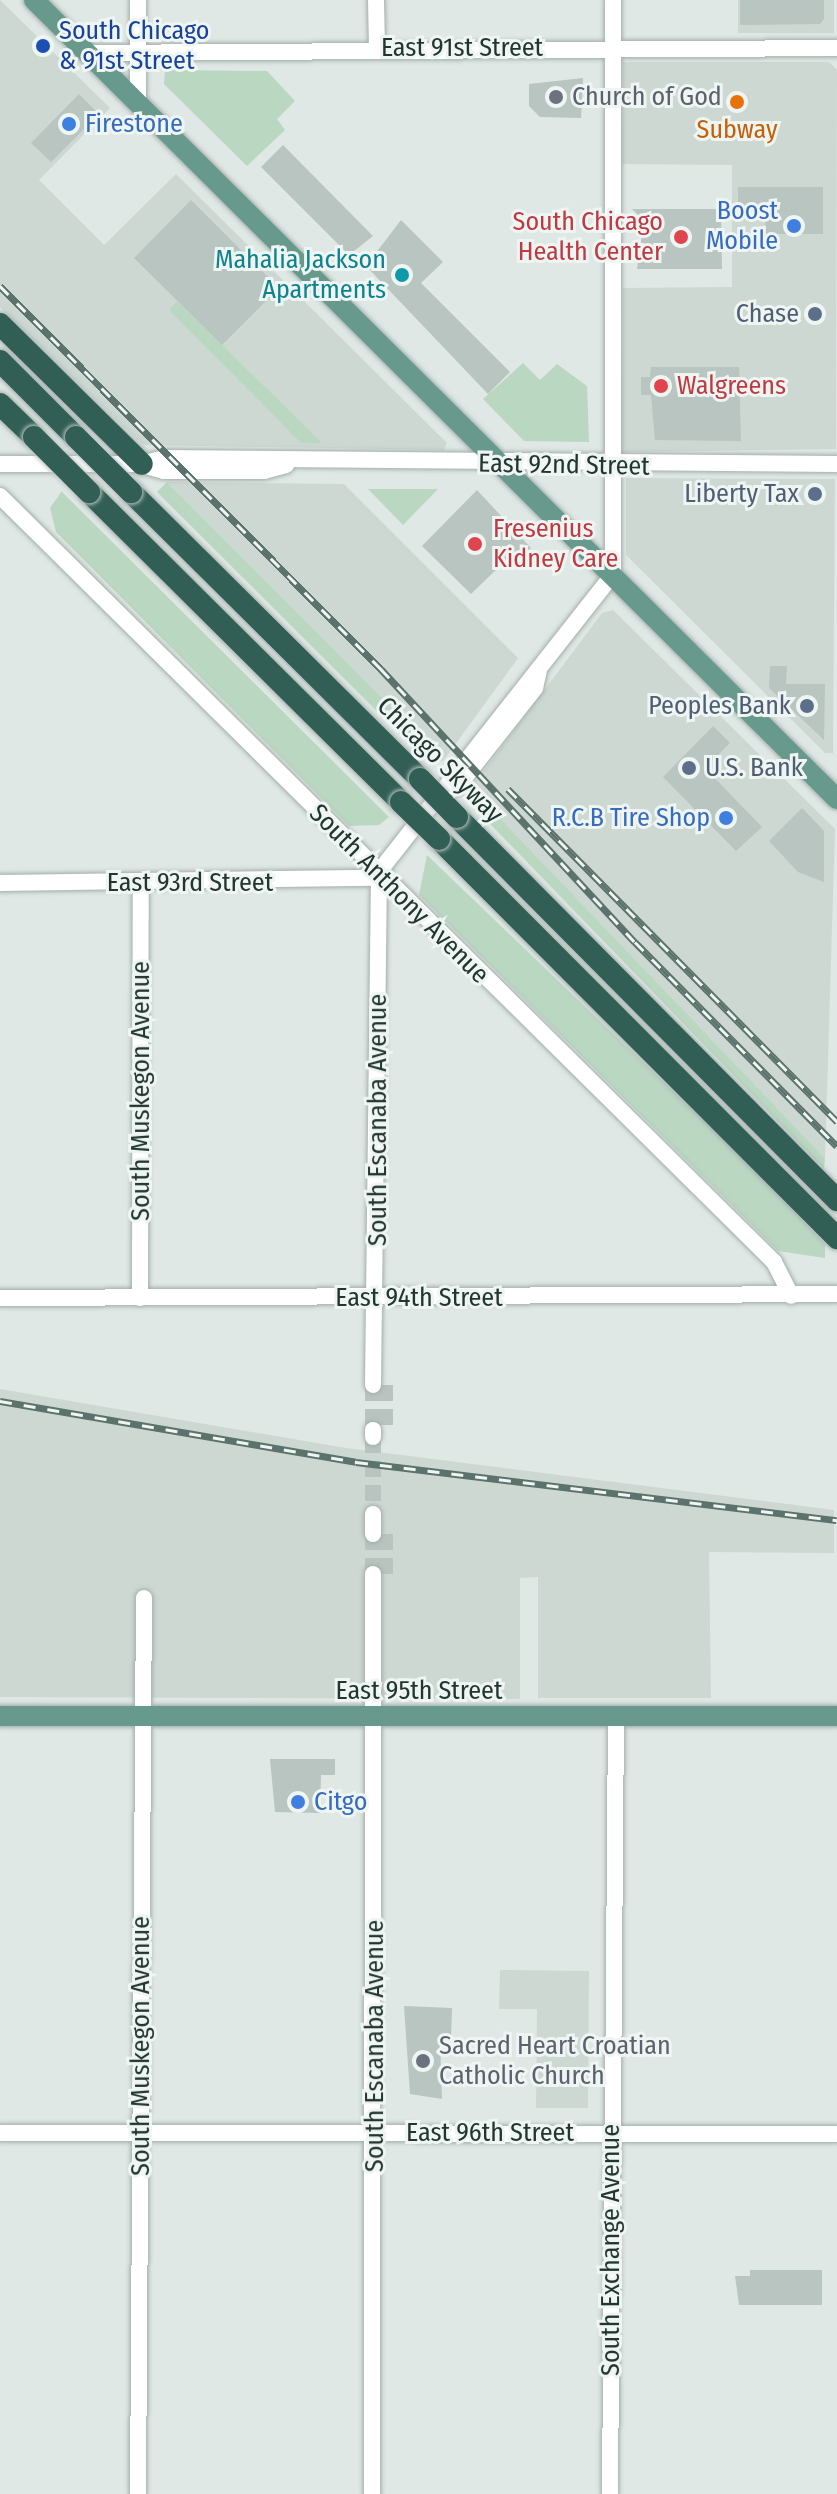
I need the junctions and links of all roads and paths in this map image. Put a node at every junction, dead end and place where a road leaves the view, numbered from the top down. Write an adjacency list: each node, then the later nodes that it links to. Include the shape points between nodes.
1 (34, 0): 9 (main road)
2 (138, 0): 5 (street)
3 (376, 0): 6 (street)
4 (613, 0): 8 (street)
5 (138, 48): 6 (street, East 91st Street); 9 (street, East 91st Street); 10 (street)
6 (377, 48): 8 (street, East 91st Street)
7 (837, 48): 8 (street, East 91st Street)
8 (613, 49): 18 (street)
9 (87, 53): 10 (main road)
10 (138, 102): 16 (main road)
11 (0, 324): 15 (highway)
12 (0, 361): 25 (highway, Chicago Skyway, bridge)
13 (0, 404): 26 (highway, bridge)
14 (0, 464): 15 (street, East 92nd Street)
15 (142, 464): 16 (street, East 92nd Street, via 164,458)
16 (501, 464): 18 (street, East 92nd Street); 20 (main road)
17 (837, 464): 18 (street, East 92nd Street)
18 (614, 466): 20 (street)
19 (0, 496): 22 (street, South Anthony Avenue)
20 (613, 574): 21 (main road); 22 (street, via 539,671 524,679)
21 (837, 799)
22 (379, 875): 24 (street, East 93rd Street, via 344,883); 28 (street, South Anthony Avenue, via 774,1262); 31 (street, South Escanaba Avenue)
23 (0, 883): 24 (street, East 93rd Street)
24 (141, 883): 30 (street, South Muskegon Avenue)
25 (837, 1200)
26 (837, 1238)
27 (837, 1294): 28 (street, East 94th Street)
28 (791, 1296): 31 (street, East 94th Street)
29 (0, 1298): 30 (street, East 94th Street)
30 (140, 1298): 31 (street, East 94th Street)
31 (377, 1298): 32 (street, South Escanaba Avenue)
32 (379, 1385)
33 (379, 1514): 34 (street)
34 (379, 1534)
35 (379, 1574): 40 (street, South Escanaba Avenue)
36 (144, 1598): 37 (street, South Muskegon Avenue)
37 (144, 1715): 38 (main road, East 95th Street); 40 (main road, East 95th Street); 43 (street, South Muskegon Avenue)
38 (0, 1716)
39 (837, 1716): 41 (main road, East 95th Street)
40 (377, 1717): 41 (main road, East 95th Street); 44 (street, South Escanaba Avenue)
41 (616, 1717): 45 (street, South Exchange Avenue)
42 (0, 2133): 43 (street, East 96th Street)
43 (141, 2133): 44 (street, East 96th Street); 47 (street, South Muskegon Avenue)
44 (374, 2133): 45 (street, East 96th Street); 48 (street, South Escanaba Avenue)
45 (611, 2133): 46 (street, East 96th Street); 49 (street, South Exchange Avenue)
46 (837, 2134)
47 (138, 2494)
48 (372, 2494)
49 (610, 2494)

